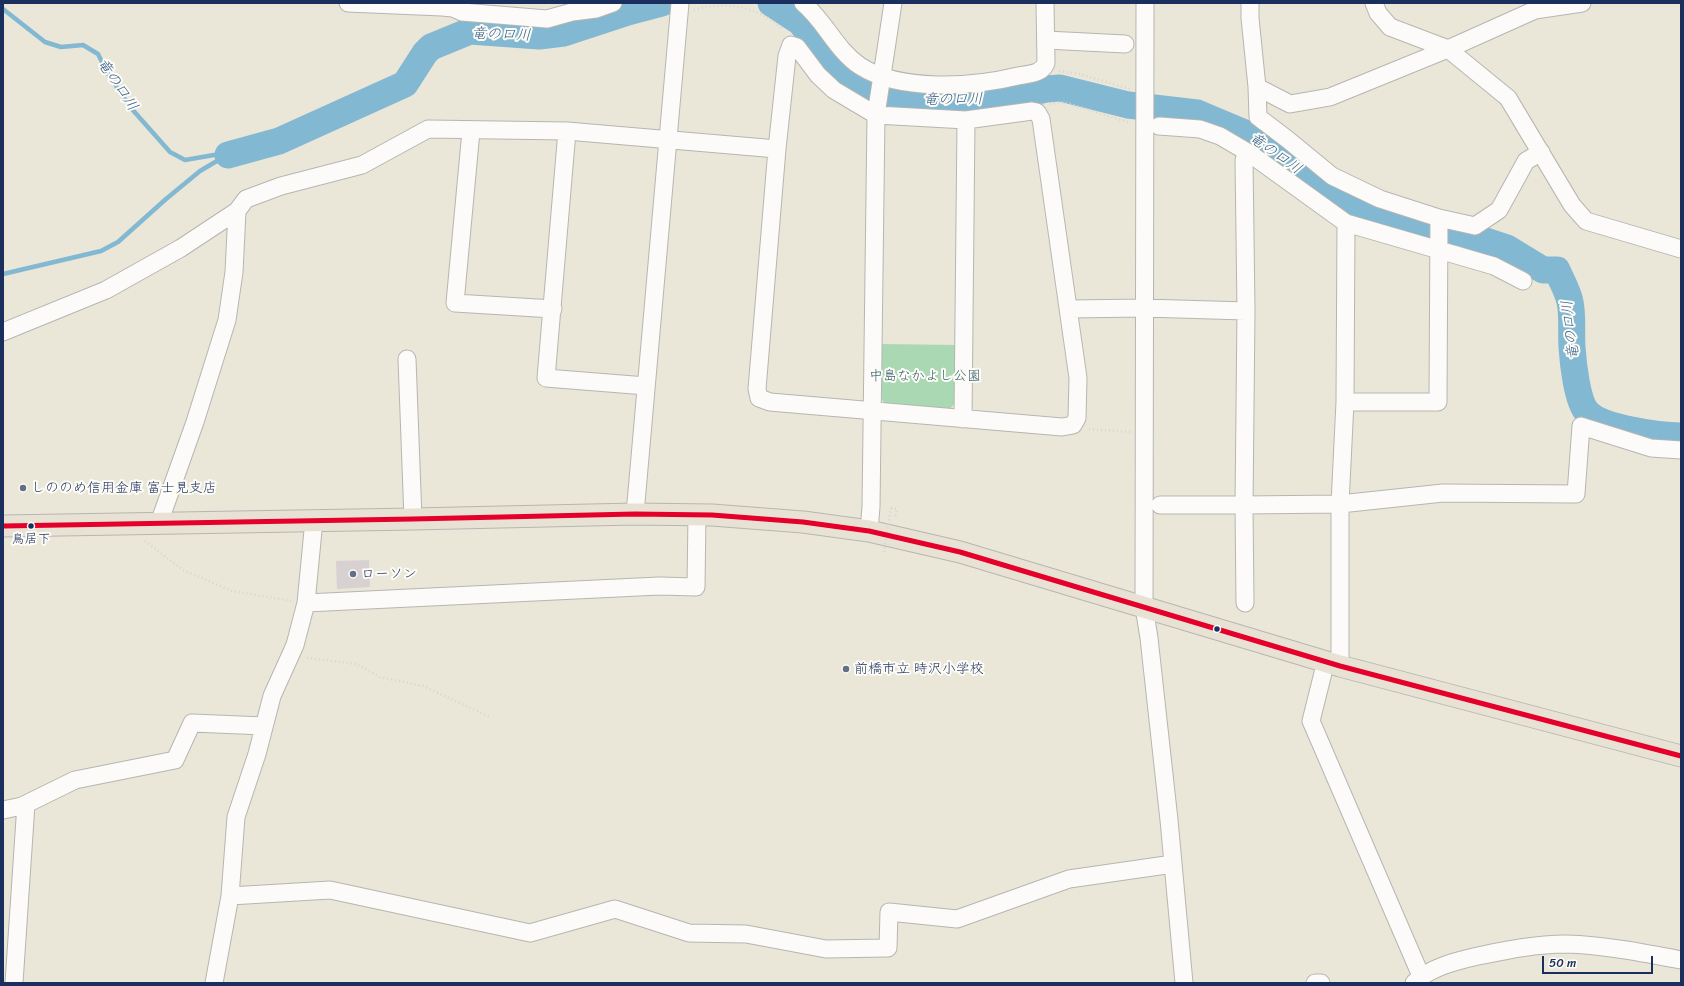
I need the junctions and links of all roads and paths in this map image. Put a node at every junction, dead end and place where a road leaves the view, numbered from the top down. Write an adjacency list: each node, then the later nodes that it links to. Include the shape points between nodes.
1 (348, 3): 10 (street)
2 (613, 3): 11 (street, via 596,9)
3 (803, 3): 18 (street, via 848,55)
4 (893, 3): 18 (street)
5 (1045, 3): 14 (street)
6 (1145, 3): 20 (street)
7 (1250, 3): 19 (street)
8 (1374, 3): 16 (street, via 1378,13 1390,27)
9 (1582, 3): 16 (street, via 1535,10)
10 (453, 6): 11 (street, via 462,12 547,19)
11 (581, 7)
12 (684, 8): 13 (path, via 731,4 774,20); 28 (street)
13 (782, 29)
14 (1046, 40): 15 (street); 18 (street, via 1044,68 1004,80 944,86)
15 (1125, 44)
16 (1448, 49): 19 (street, via 1330,97 1290,104); 30 (street, via 1508,98)
17 (1057, 71): 20 (path, via 1080,74)
18 (881, 78): 22 (street)
19 (1257, 87): 33 (street, via 1258,117 1332,176 1380,199)
20 (1139, 93): 23 (street)
21 (1048, 104): 23 (path, via 1061,102)
22 (876, 111): 24 (street); 29 (street, via 834,90 818,75 797,47 790,45); 46 (street)
23 (1139, 119): 38 (street)
24 (966, 120): 40 (street, via 1032,111 1038,112 1042,119); 47 (street)
25 (1160, 126): 31 (street, via 1200,129 1220,136)
26 (471, 131): 27 (street); 32 (street, via 428,130 362,165 281,186 246,199); 39 (street, via 455,304)
27 (567, 131): 28 (street); 39 (street)
28 (668, 140): 29 (street); 44 (street)
29 (777, 149): 46 (street, via 757,389 759,398 770,402)
30 (1541, 152): 33 (street, via 1526,161 1499,210 1475,226); 36 (street, via 1572,205 1586,221)
31 (1249, 153): 34 (street); 41 (street, via 1244,160)
32 (237, 211): 42 (street, via 182,248 106,290); 59 (street, via 234,272 227,320 195,422)
33 (1439, 219): 35 (street)
34 (1346, 223): 35 (street); 45 (street)
35 (1440, 248): 37 (street, via 1494,266); 45 (street, via 1438,402)
36 (1681, 250)
37 (1523, 281)
38 (1144, 308): 40 (street); 41 (street); 66 (street)
39 (553, 309): 44 (street, via 546,378)
40 (1069, 309): 47 (street, via 1078,378 1076,418 1073,425 1062,427)
41 (1246, 311): 53 (street)
42 (3, 332)
43 (407, 359): 56 (street)
44 (646, 386): 54 (street)
45 (1345, 402): 51 (street)
46 (872, 411): 47 (street); 62 (street)
47 (963, 419)
48 (1084, 429): 49 (path)
49 (1131, 432)
50 (1681, 450): 51 (street, via 1651,448 1581,426 1576,494 1443,493)
51 (1340, 504): 53 (street); 68 (street)
52 (1160, 505): 53 (street)
53 (1244, 505): 65 (street)
54 (635, 514): 55 (main road); 56 (main road)
55 (697, 515): 62 (main road, via 803,522); 64 (street, via 696,587 659,586)
56 (413, 519): 58 (main road)
57 (900, 519): 63 (path, bridge, via 895,518 897,509 891,508)
58 (314, 520): 59 (main road); 64 (street)
59 (159, 523): 60 (main road)
60 (132, 524): 61 (main road); 64 (path, via 146,542 183,570 232,591)
61 (3, 526)
62 (869, 531): 66 (main road, via 960,552)
63 (884, 552)
64 (306, 603): 67 (street)
65 (1245, 603)
66 (1144, 607): 68 (main road); 74 (street)
67 (290, 656): 69 (path, via 356,664 380,677 423,686); 70 (street, via 272,696)
68 (1333, 664): 71 (main road); 77 (street, via 1311,721)
69 (490, 717)
70 (264, 726): 72 (street, via 192,723 175,760 75,780); 75 (street, via 236,817)
71 (1681, 756)
72 (26, 804): 73 (street); 78 (street)
73 (3, 810)
74 (1174, 864): 75 (street, via 1069,879 957,919 889,912 888,948 826,949 746,934 689,933 615,909 530,933 330,890); 80 (street)
75 (230, 896): 79 (street)
76 (1681, 960): 77 (street, via 1566,944 1522,947 1452,962)
77 (1418, 980)
78 (14, 983)
79 (214, 983)
80 (1184, 983)
81 (1315, 983): 82 (street)
82 (1321, 983)

